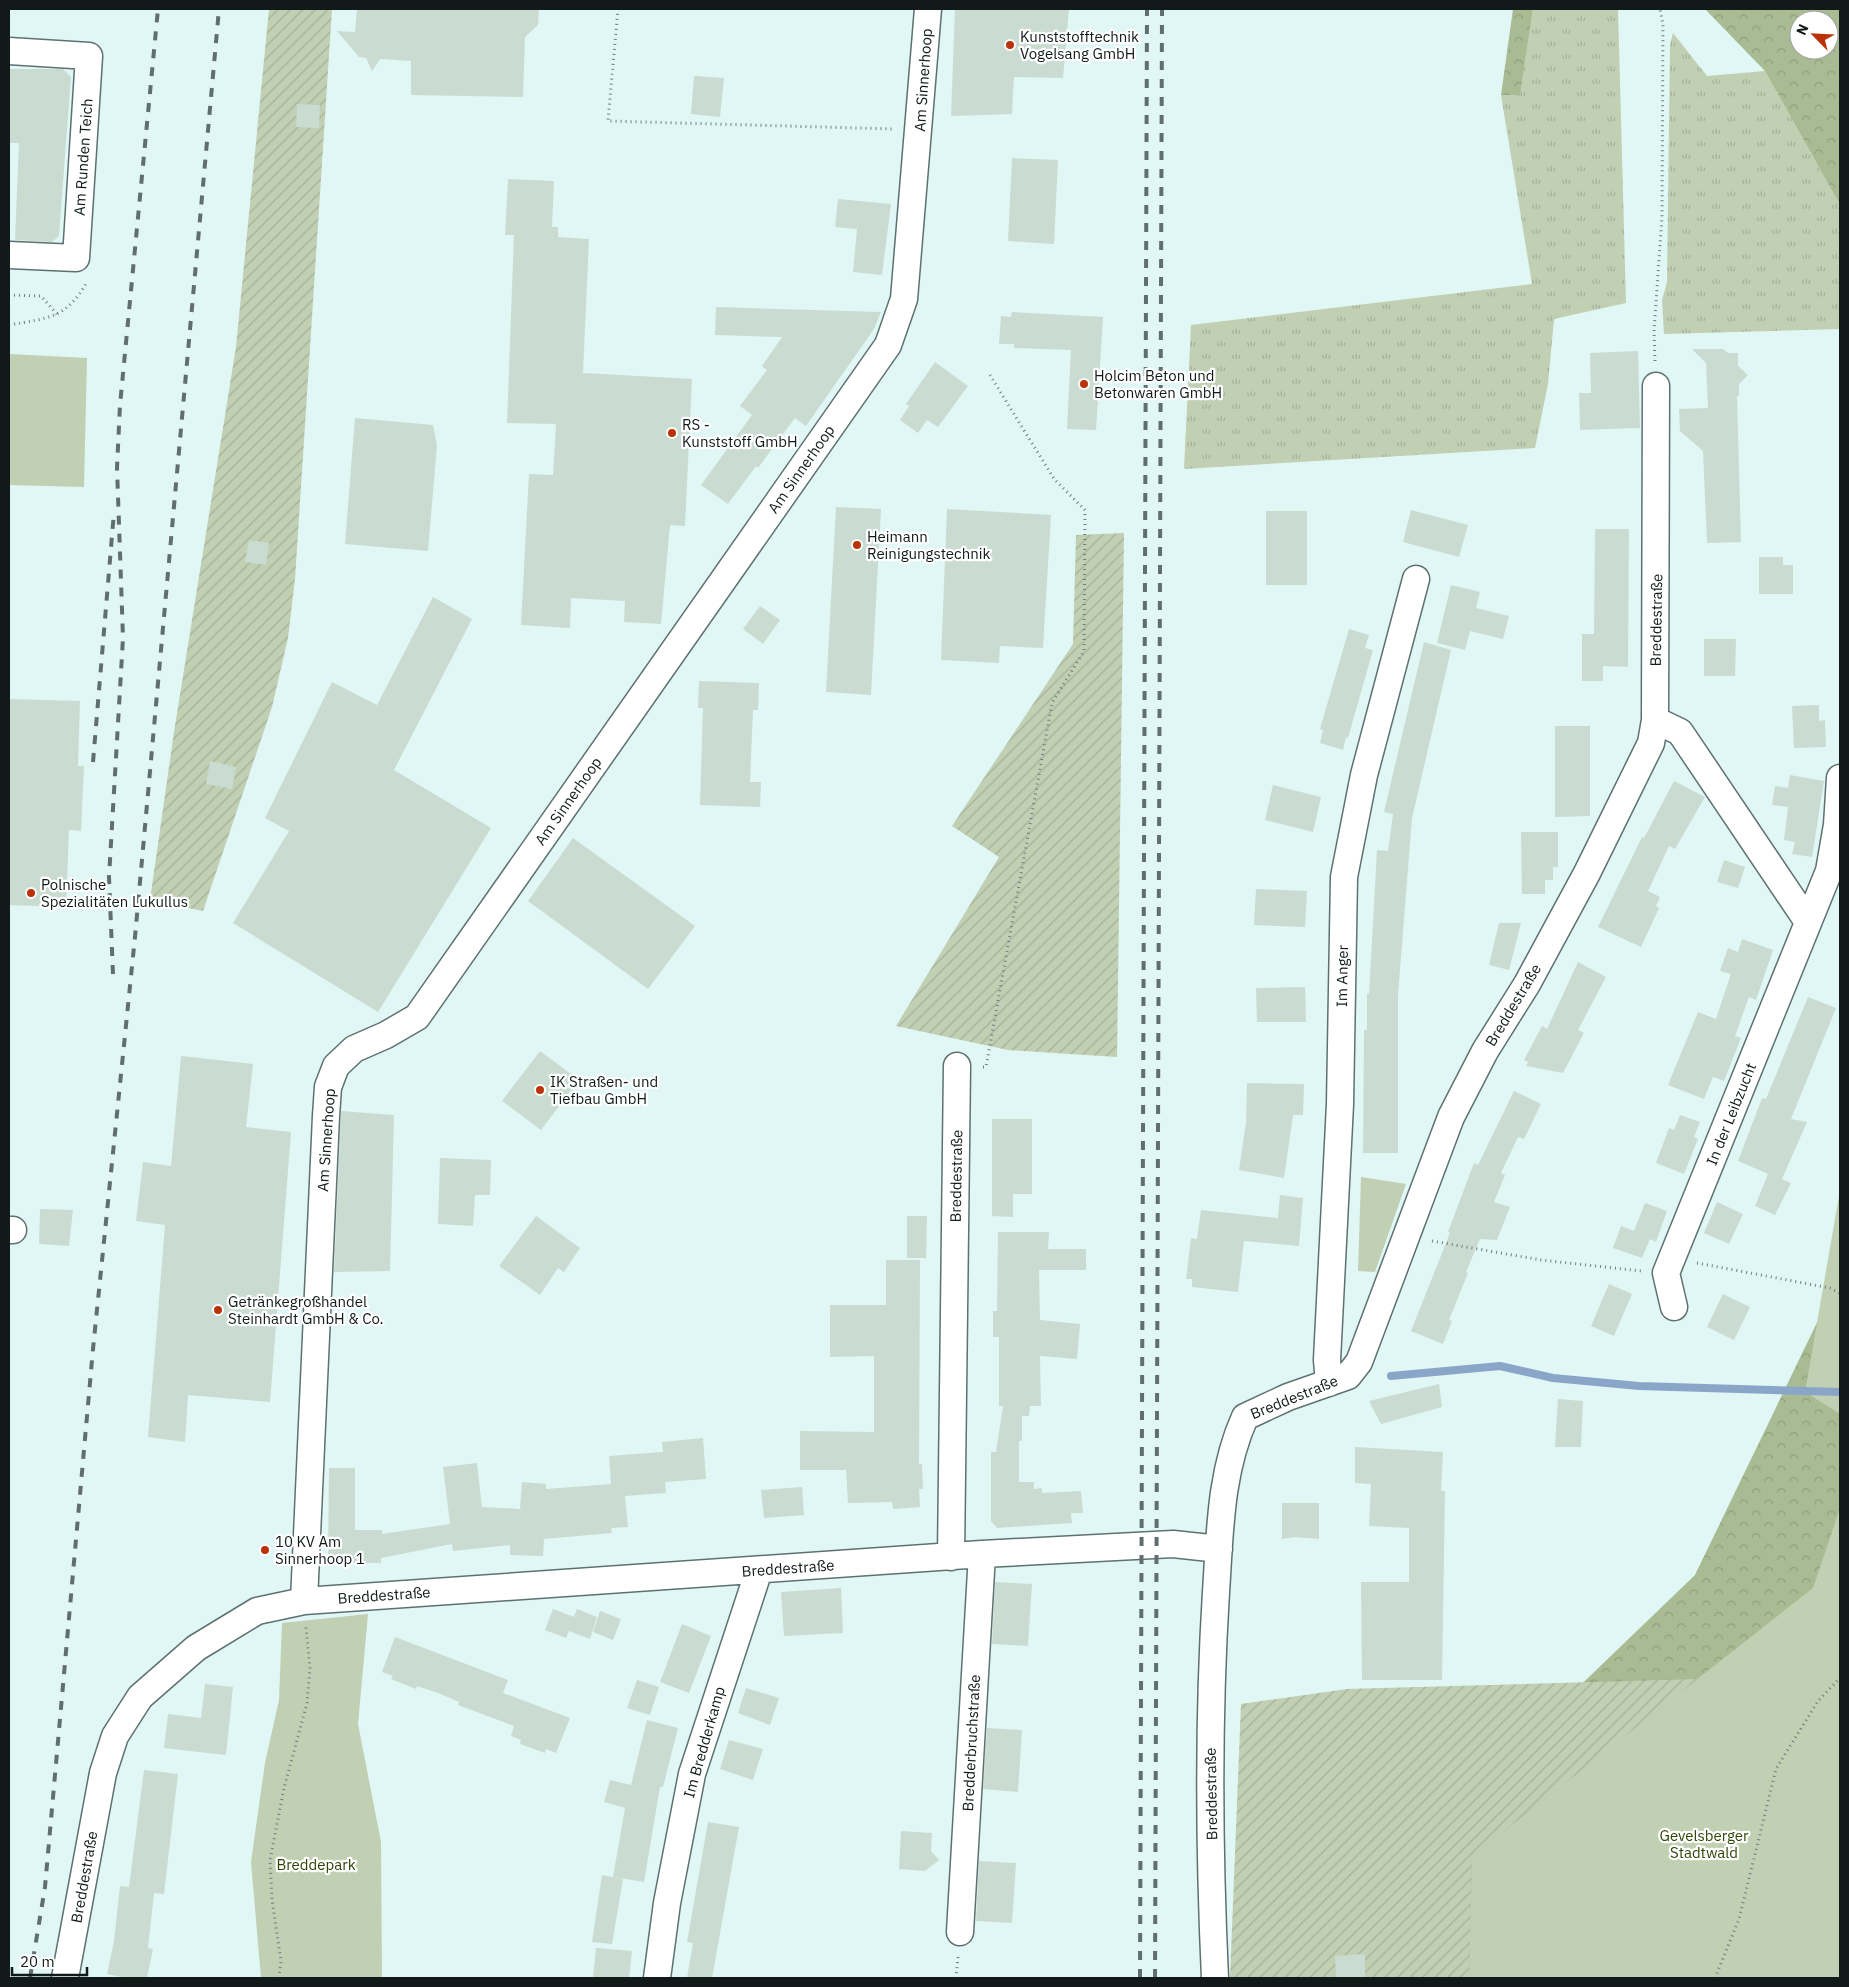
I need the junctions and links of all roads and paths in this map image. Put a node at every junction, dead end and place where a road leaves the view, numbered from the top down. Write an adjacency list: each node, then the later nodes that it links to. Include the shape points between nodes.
1 (618, 9): 5 (path, via 608,121)
2 (928, 9): 5 (street, Am Sinnerhoop)
3 (1660, 9): 12 (path, via 1663,25 1662,217 1654,331)
4 (9, 52): 7 (street, Am Runden Teich, via 89,56)
5 (920, 130): 27 (street, Am Sinnerhoop, via 904,299 888,345 417,1017 386,1036 354,1048 336,1066 328,1087 326,1116)
6 (9, 255): 7 (street)
7 (83, 268): 9 (path, via 79,296 65,311)
8 (9, 295): 9 (path, via 41,296)
9 (57, 314): 10 (path)
10 (9, 325)
11 (990, 375): 17 (path, via 1054,479 1085,510 1084,651 1052,703 986,1067)
12 (1656, 386): 14 (street, Breddestraße)
13 (1416, 579): 22 (street, Im Anger, via 1364,775 1344,877)
14 (1656, 720): 16 (street, via 1680,732); 18 (street, Breddestraße, via 1651,743 1591,865 1527,984 1485,1051 1452,1117)
15 (1840, 778): 16 (street, In der Leibzucht, via 1837,825 1829,871)
16 (1808, 922): 19 (street, In der Leibzucht)
17 (957, 1066): 25 (street, Breddestraße)
18 (1408, 1236): 19 (path, via 1541,1260); 22 (street, Breddestraße, via 1359,1362 1348,1376)
19 (1666, 1273): 20 (path, via 1686,1261 1830,1288); 21 (street)
20 (1840, 1293)
21 (1674, 1307)
22 (1328, 1383): 23 (street, Breddestraße, via 1244,1417 1233,1442 1219,1524)
23 (1219, 1549): 24 (street, Breddestraße, via 1174,1544); 33 (street, Breddestraße, via 1210,1748)
24 (982, 1554): 25 (street, Breddestraße); 29 (street, Bredderbruchstraße)
25 (951, 1557): 26 (street, Breddestraße)
26 (760, 1570): 27 (street, Breddestraße); 32 (street, Im Bredderkamp, via 692,1774)
27 (304, 1601): 30 (street, Breddestraße, via 257,1611 196,1648 140,1697 115,1736 103,1772); 31 (path, via 310,1669 307,1703 284,1788 270,1860 281,1961)
28 (1840, 1678): 34 (path, via 1818,1701 1776,1769 1739,1919)
29 (960, 1932)
30 (65, 1978)
31 (279, 1978)
32 (656, 1978)
33 (1215, 1978)
34 (1715, 1978)

